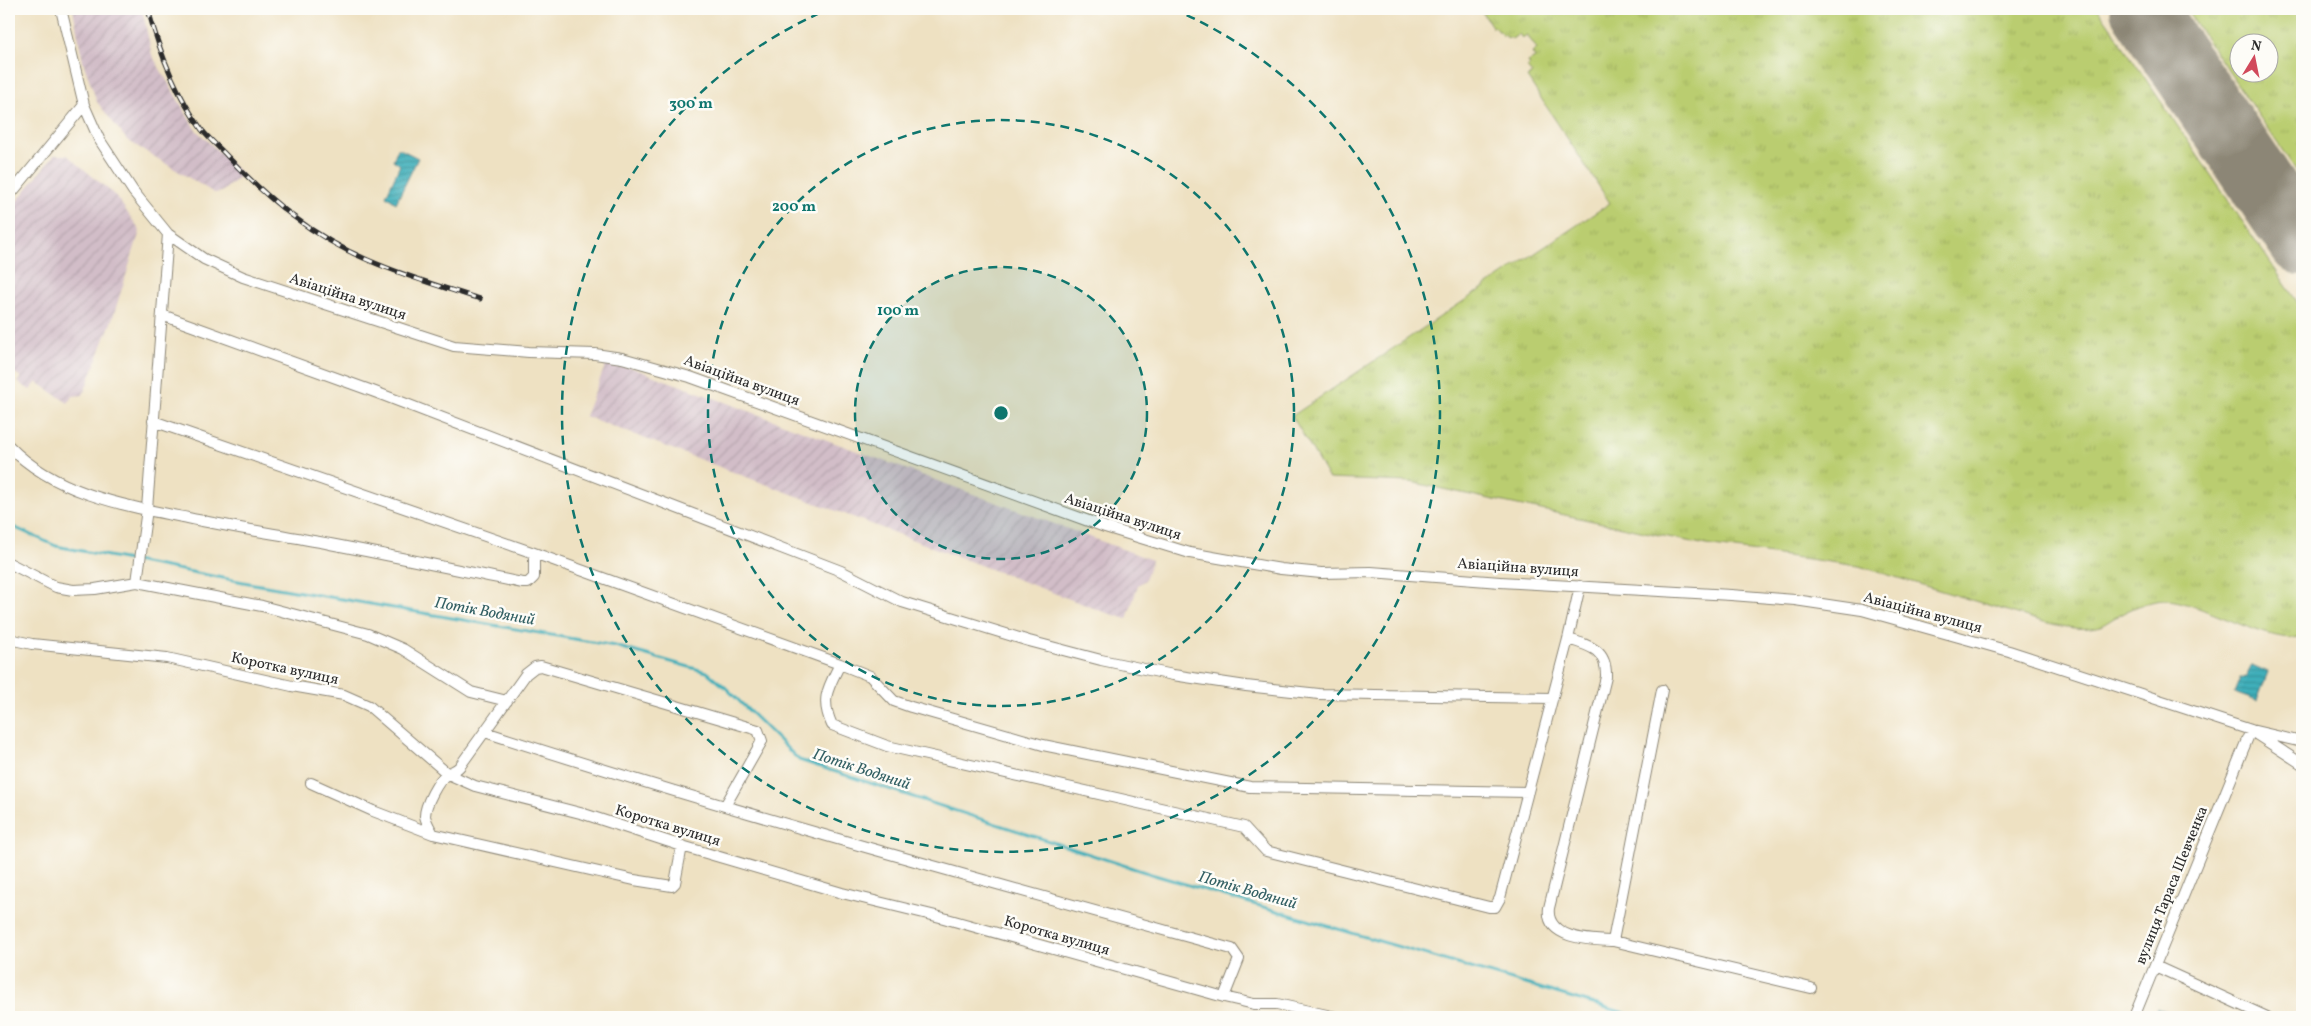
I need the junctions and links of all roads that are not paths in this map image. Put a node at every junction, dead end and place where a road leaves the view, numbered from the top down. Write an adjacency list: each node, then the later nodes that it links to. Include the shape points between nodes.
1 (61, 9): 2 (street, Авіаційна вулиця)
2 (84, 105): 3 (street); 4 (street, Авіаційна вулиця, via 99,139 133,191)
3 (9, 196)
4 (168, 234): 5 (street); 12 (street, Авіаційна вулиця, via 204,259 243,277 454,346 595,354 649,364 1105,528 1190,553 1237,563 1311,572 1371,572)
5 (162, 315): 6 (street); 17 (street, via 375,392 832,567 902,602 1029,641 1173,675 1319,694)
6 (153, 421): 8 (street); 9 (street)
7 (9, 446): 8 (street, via 31,464 67,485 106,500)
8 (147, 509): 9 (street, via 523,583 534,577); 11 (street)
9 (534, 553): 15 (street)
10 (9, 563): 11 (street, via 56,587 73,590)
11 (138, 582): 18 (street, via 262,606 380,638 471,692)
12 (1580, 586): 14 (street); 19 (street, Авіаційна вулиця, via 1795,600 1862,610 2009,651)
13 (9, 639): 23 (street, Коротка вулиця, via 167,658 344,695 369,706)
14 (1568, 639): 17 (street); 29 (street, via 1592,646 1604,659 1606,677 1548,916 1556,930 1591,940)
15 (840, 664): 25 (street, via 870,676 894,701 911,707 1043,745 1250,787); 25 (street, via 825,695 825,711 832,725 859,737 1244,827 1266,850 1489,907 1495,907 1500,898)
16 (1662, 690): 29 (street)
17 (1553, 698): 25 (street)
18 (507, 701): 20 (street); 26 (street, via 530,670 541,666 755,729 762,741)
19 (2251, 730): 21 (street); 22 (street); 30 (street, вулиця Тараса Шевченка)
20 (485, 732): 23 (street, via 457,770); 26 (street)
21 (2302, 742)
22 (2302, 764)
23 (448, 774): 27 (street, via 428,804 425,815); 28 (street, Коротка вулиця, via 475,786 558,807)
24 (311, 783): 27 (street)
25 (1528, 792)
26 (724, 806): 32 (street, via 1232,949 1239,959)
27 (433, 834): 28 (street, via 670,886 675,883)
28 (682, 846): 32 (street, Коротка вулиця)
29 (1612, 941): 31 (street)
30 (2155, 966): 35 (street, вулиця Тараса Шевченка); 36 (street)
31 (1811, 988)
32 (1224, 997): 33 (street, Коротка вулиця, via 1254,1004 1277,1004)
33 (1323, 1016): 34 (street, Коротка вулиця)
34 (1336, 1017)
35 (2134, 1017)
36 (2267, 1017)

